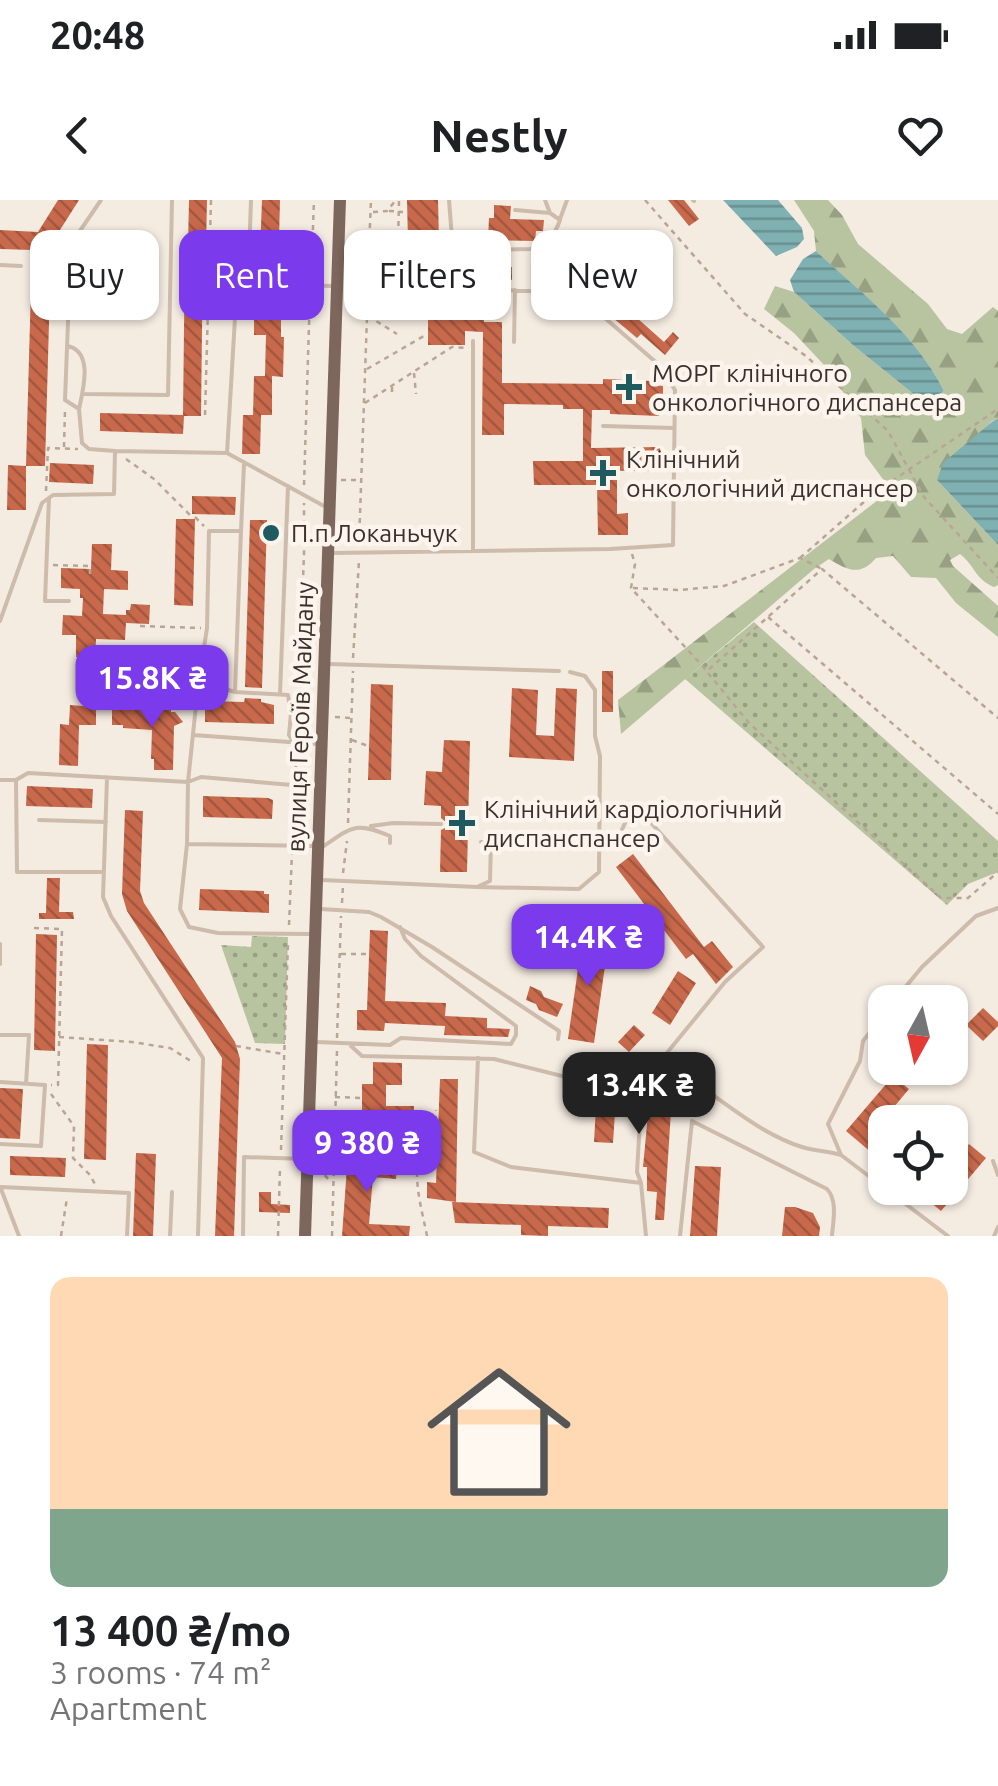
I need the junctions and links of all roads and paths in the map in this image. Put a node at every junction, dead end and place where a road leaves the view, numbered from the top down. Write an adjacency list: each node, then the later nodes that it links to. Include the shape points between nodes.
1 (101, 200): 19 (lane)
2 (172, 200): 45 (lane, via 168,396)
3 (211, 200): 52 (path)
4 (252, 200): 20 (lane)
5 (340, 200): 25 (main road, вулиця Героїв Майдану)
6 (371, 200): 13 (path)
7 (397, 200): 14 (path); 15 (path)
8 (449, 200): 23 (lane)
9 (519, 200): 16 (lane, via 517,210)
10 (545, 200): 16 (lane)
11 (567, 200): 18 (lane)
12 (644, 200): 60 (path, via 745,314 806,356 888,430)
13 (370, 212): 14 (path); 17 (path)
14 (386, 212): 15 (path); 17 (path)
15 (401, 212): 22 (path)
16 (550, 213): 18 (lane)
17 (370, 220): 21 (path)
18 (560, 220): 24 (lane, via 546,244)
19 (81, 230)
20 (251, 230)
21 (370, 230)
22 (400, 230)
23 (451, 230)
24 (511, 250)
25 (338, 254): 26 (lane); 30 (main road, вулиця Героїв Майдану)
26 (344, 254)
27 (0, 265): 28 (lane)
28 (20, 266)
29 (324, 286): 30 (lane)
30 (337, 286): 63 (main road, вулиця Героїв Майдану)
31 (511, 290): 32 (lane)
32 (515, 290): 39 (lane); 54 (lane, via 576,293 586,300 658,364 674,390)
33 (68, 320): 41 (lane)
34 (235, 320): 58 (lane)
35 (367, 320): 42 (path)
36 (375, 320): 37 (path)
37 (397, 334)
38 (424, 336): 42 (path)
39 (514, 342)
40 (473, 345): 43 (path, via 452,347); 67 (lane)
41 (67, 346): 45 (lane, via 82,352); 48 (lane)
42 (365, 370): 49 (path)
43 (414, 372): 44 (path); 46 (path)
44 (392, 386): 47 (path); 49 (path)
45 (84, 394): 50 (lane)
46 (416, 394)
47 (392, 396)
48 (65, 400): 50 (lane); 55 (path)
49 (364, 403): 69 (path)
50 (79, 409): 56 (lane, via 82,443)
51 (998, 409): 60 (path)
52 (205, 415)
53 (603, 426): 54 (lane)
54 (674, 428): 66 (lane, via 674,545)
55 (64, 448): 56 (path); 62 (path, via 48,448)
56 (89, 449): 57 (lane)
57 (116, 451): 58 (lane); 62 (lane, via 114,494); 64 (path)
58 (227, 454): 59 (lane)
59 (244, 464): 61 (lane); 65 (lane)
60 (910, 470): 70 (path); 74 (path, via 924,497)
61 (288, 486): 63 (lane); 88 (lane)
62 (49, 498): 71 (lane); 78 (lane, via 42,502)
63 (329, 509): 68 (main road, вулиця Героїв Майдану)
64 (209, 530): 65 (lane); 80 (lane)
65 (241, 530): 87 (lane)
66 (631, 548): 67 (lane); 75 (path)
67 (473, 551): 69 (lane)
68 (328, 553): 69 (lane); 81 (main road, вулиця Героїв Майдану)
69 (359, 553): 82 (path)
70 (800, 558): 72 (path); 75 (path, via 724,586)
71 (47, 565): 73 (path, via 90,566); 76 (lane, via 46,601)
72 (822, 569): 77 (path); 89 (path)
73 (90, 578)
74 (998, 578)
75 (632, 588): 85 (path)
76 (69, 602)
77 (768, 618): 85 (path); 100 (path)
78 (0, 620)
79 (140, 626): 80 (path)
80 (208, 628): 86 (lane)
81 (324, 664): 82 (lane); 93 (main road, вулиця Героїв Майдану)
82 (353, 664): 83 (lane); 92 (path)
83 (559, 671)
84 (570, 672): 115 (lane, via 585,676 596,690 599,872 579,890)
85 (707, 672): 112 (path, via 748,723 941,898 968,898)
86 (199, 681): 87 (lane); 90 (lane)
87 (235, 692): 88 (lane)
88 (280, 694): 91 (lane, via 288,695)
89 (998, 718)
90 (193, 735): 91 (lane); 98 (lane)
91 (292, 740): 93 (lane)
92 (351, 740): 94 (path); 105 (path)
93 (322, 744): 99 (main road, вулиця Героїв Майдану)
94 (368, 746)
95 (107, 778): 97 (lane, via 28,773); 98 (lane); 102 (lane)
96 (0, 780): 97 (lane)
97 (16, 780): 111 (lane, via 18,872)
98 (188, 782): 99 (lane, via 201,777); 109 (lane)
99 (320, 788): 110 (main road, вулиця Героїв Майдану)
100 (998, 814)
101 (39, 820): 102 (lane)
102 (106, 822): 111 (lane)
103 (441, 824): 104 (lane)
104 (366, 826): 105 (lane); 107 (lane)
105 (348, 830): 110 (lane); 114 (path)
106 (618, 838): 147 (lane, via 634,804 762,946 725,982 666,1054 665,1064 778,1136)
107 (390, 842)
108 (481, 842): 115 (lane, via 492,842 490,881)
109 (187, 844): 110 (lane); 121 (lane, via 180,909 189,927)
110 (318, 848): 113 (main road, вулиця Героїв Майдану)
111 (104, 872): 137 (lane, via 103,896 112,916 203,1058)
112 (998, 872)
113 (317, 880): 114 (lane); 117 (main road, вулиця Героїв Майдану)
114 (343, 880): 115 (lane); 118 (path)
115 (476, 888)
116 (998, 908): 126 (lane, via 976,916)
117 (316, 909): 118 (lane); 121 (main road, вулиця Героїв Майдану)
118 (341, 910): 119 (lane, via 369,912); 123 (path)
119 (400, 927): 130 (lane, via 559,1031); 133 (lane, via 420,956 516,1026 514,1040)
120 (34, 928): 129 (path, via 62,928)
121 (316, 934): 131 (main road, вулиця Героїв Майдану)
122 (0, 944): 125 (lane)
123 (340, 954): 124 (path); 132 (path)
124 (369, 954)
125 (0, 964)
126 (908, 985)
127 (868, 1034): 147 (lane, via 828,1124)
128 (0, 1035): 139 (lane, via 29,1035)
129 (58, 1037): 137 (path, via 170,1048); 141 (path, via 58,1086)
130 (558, 1039)
131 (312, 1042): 132 (lane); 148 (main road, вулиця Героїв Майдану)
132 (337, 1043): 133 (lane); 142 (path)
133 (348, 1044): 136 (lane, via 362,1056)
134 (236, 1046): 135 (path)
135 (284, 1054)
136 (478, 1058): 140 (lane); 151 (lane, via 474,1152 511,1167)
137 (204, 1070): 161 (lane)
138 (0, 1082): 139 (lane)
139 (26, 1084): 141 (lane)
140 (594, 1084)
141 (44, 1085): 146 (lane, via 41,1146); 154 (path, via 74,1126 73,1158)
142 (336, 1097): 143 (path); 164 (path)
143 (362, 1098)
144 (436, 1110): 165 (path, via 419,1152)
145 (640, 1120): 151 (lane)
146 (0, 1144)
147 (841, 1155): 169 (lane)
148 (308, 1159): 162 (lane, via 244,1157); 163 (main road, вулиця Героїв Майдану)
149 (993, 1161): 150 (lane)
150 (998, 1175)
151 (641, 1183): 166 (lane)
152 (0, 1186): 153 (lane); 157 (lane)
153 (68, 1191): 154 (lane); 158 (path)
154 (100, 1192): 159 (lane, via 129,1193)
155 (172, 1192): 160 (lane)
156 (998, 1226): 170 (lane)
157 (19, 1236)
158 (60, 1236)
159 (127, 1236)
160 (170, 1236)
161 (198, 1236)
162 (242, 1236)
163 (306, 1236)
164 (332, 1236)
165 (426, 1236)
166 (646, 1236)
167 (680, 1236): 168 (lane, via 692,1121 827,1189 834,1202)
168 (832, 1236)
169 (948, 1236)
170 (994, 1236)

